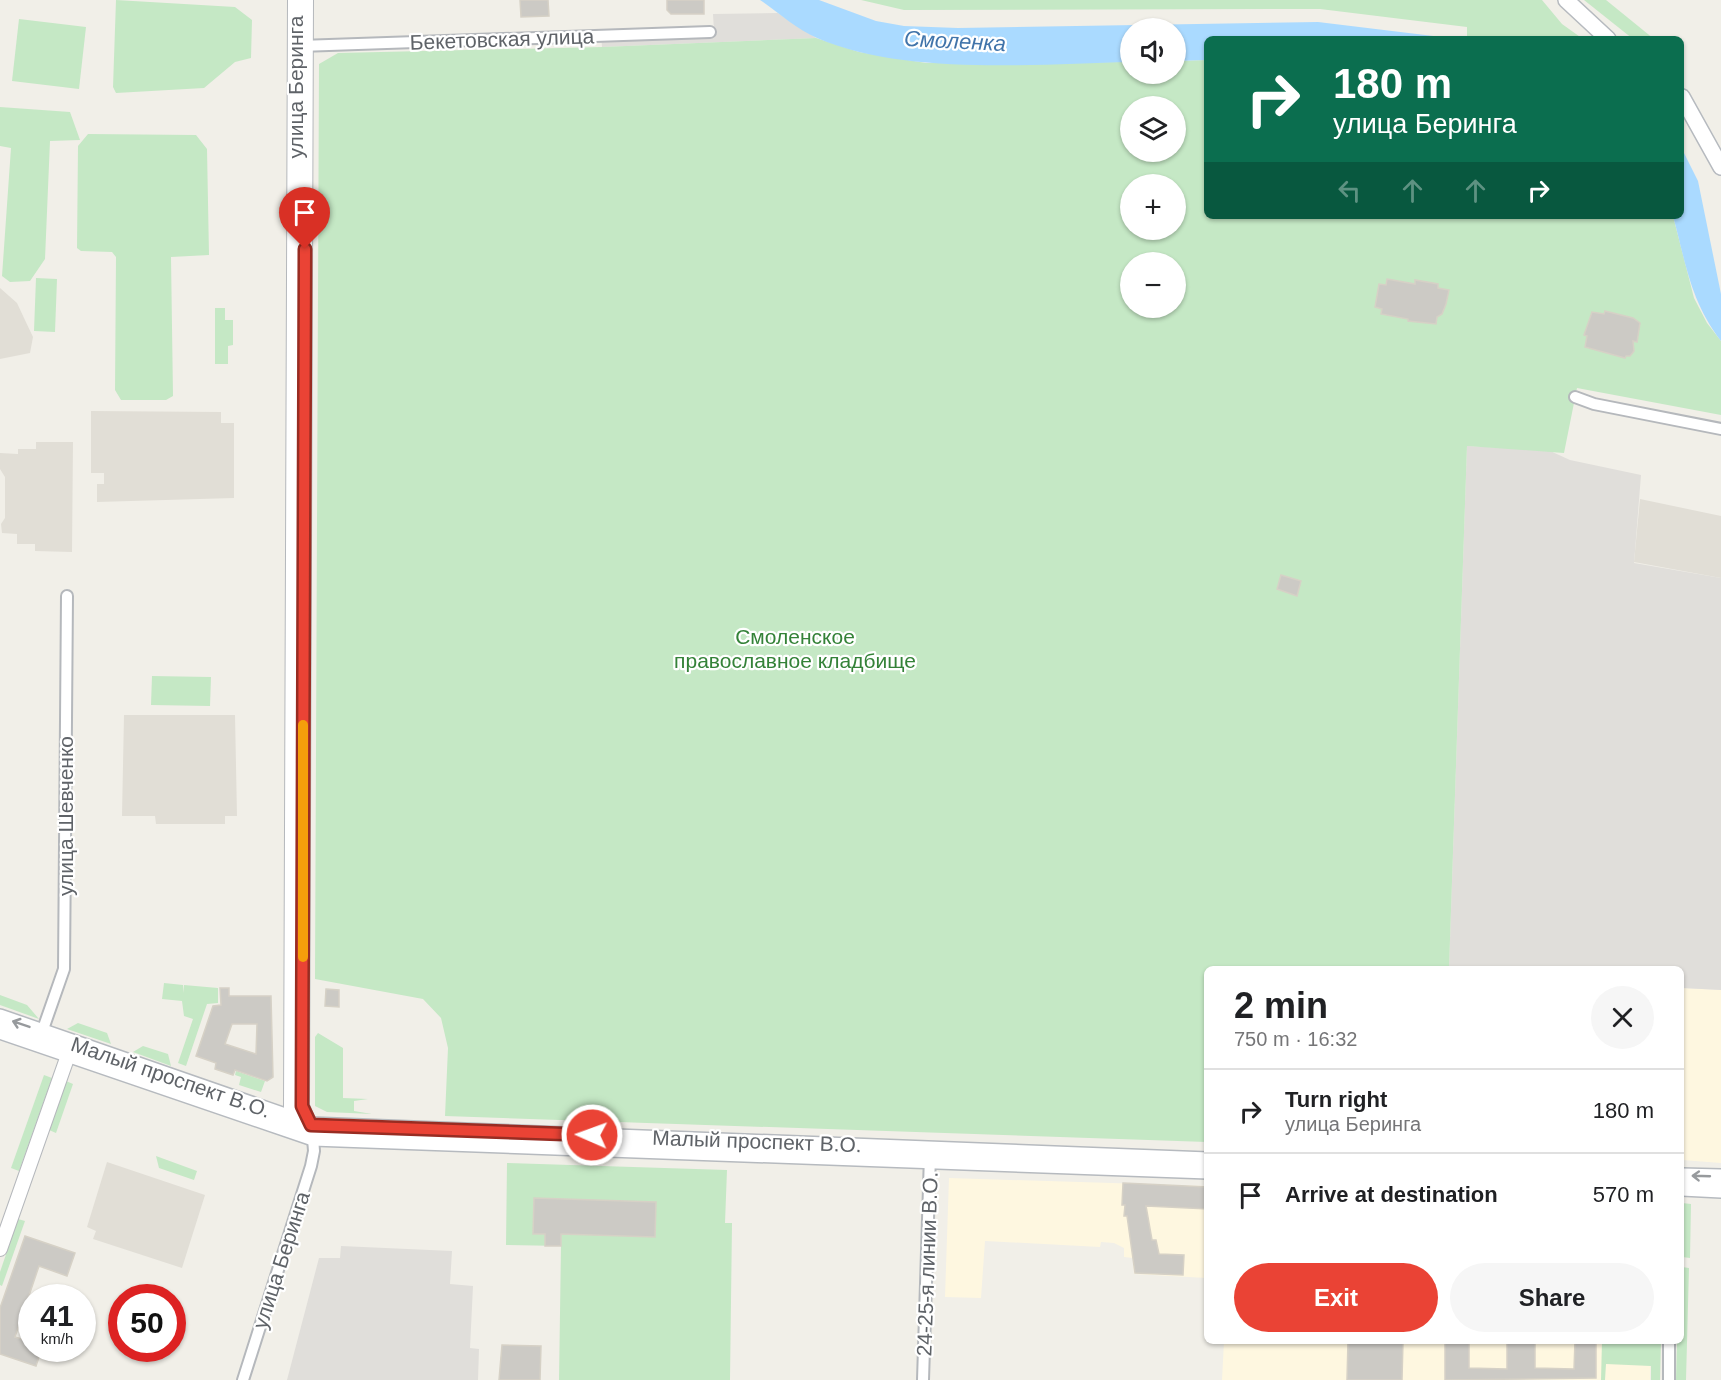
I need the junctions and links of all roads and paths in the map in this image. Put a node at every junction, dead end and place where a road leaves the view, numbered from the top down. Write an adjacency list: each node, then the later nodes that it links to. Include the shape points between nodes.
1 (295, 0): 6 (street, улица Беринга)
2 (306, 0): 6 (street, улица Беринга)
3 (1566, 0): 5 (main road)
4 (710, 32): 6 (street, Бекетовская улица)
5 (1604, 36)
6 (300, 46): 16 (street, улица Беринга, via 291,1107); 17 (street, улица Беринга, via 302,1106)
7 (1684, 102): 8 (main road)
8 (1721, 167)
9 (1575, 397): 10 (street)
10 (1721, 429)
11 (67, 596): 14 (street, улица Шевченко, via 64,969)
12 (0, 1017): 14 (main road, Малый проспект В.О., one-way to 12)
13 (0, 1030): 15 (main road, Малый проспект В.О.)
14 (42, 1032): 15 (main road, Малый проспект В.О.)
15 (70, 1049): 16 (main road, Малый проспект В.О.); 17 (main road, Малый проспект В.О.); 25 (street)
16 (294, 1120): 17 (main road, Малый проспект В.О.)
17 (312, 1131): 18 (main road, Малый проспект В.О.); 27 (street, улица Беринга, via 314,1150 309,1172)
18 (930, 1155): 19 (main road, Малый проспект В.О.); 20 (main road, Малый проспект В.О.); 28 (street, 24-25-я линии В.О.)
19 (1204, 1160)
20 (1204, 1171)
21 (1684, 1176): 22 (main road, one-way to 21)
22 (1721, 1177)
23 (1684, 1188): 24 (main road)
24 (1721, 1190)
25 (0, 1249)
26 (1669, 1344): 29 (street)
27 (243, 1380)
28 (923, 1380)
29 (1669, 1380)

